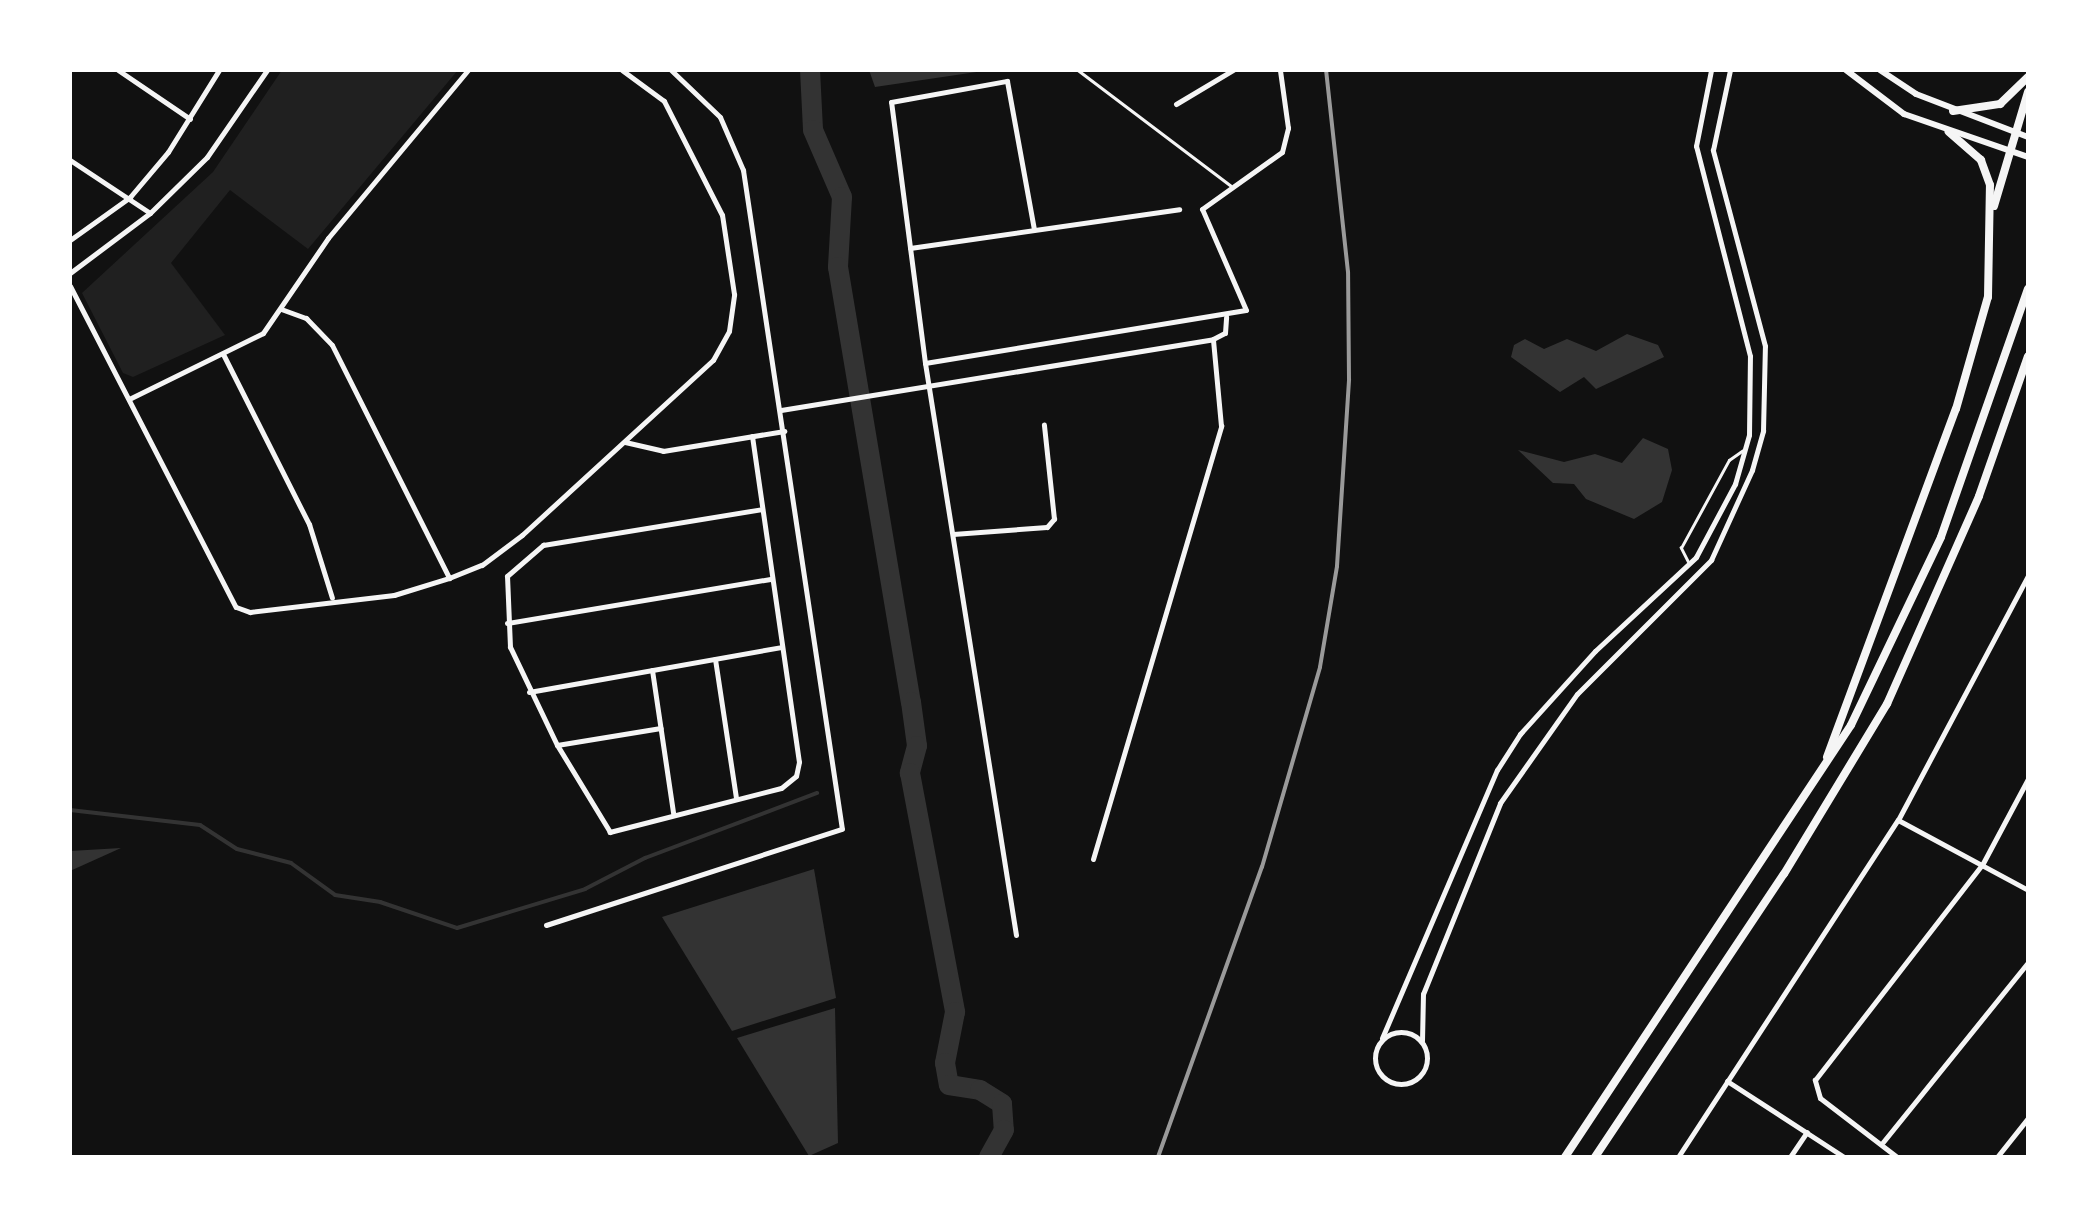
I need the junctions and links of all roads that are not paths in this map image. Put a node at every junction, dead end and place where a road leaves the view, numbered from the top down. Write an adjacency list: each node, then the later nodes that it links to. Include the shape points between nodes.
1 (118, 70): 18 (street)
2 (219, 70): 18 (street)
3 (267, 70): 30 (street, via 206,156)
4 (468, 70): 38 (street, via 328,238)
5 (622, 70): 50 (street, via 664,101 702,170 722,215 734,294 729,332 713,360)
6 (671, 70): 46 (street, via 720,117 743,170)
7 (1078, 70): 27 (lane)
8 (1233, 70): 16 (street)
9 (1280, 70): 27 (street, via 1288,128 1282,152)
10 (1711, 70): 21 (street)
11 (1730, 70): 22 (street)
12 (1846, 70): 19 (main road, via 1904,114)
13 (1880, 70): 17 (main road)
14 (2028, 77): 17 (highway, via 2000,104)
15 (2028, 92): 20 (highway)
16 (1176, 104)
17 (1953, 111): 20 (main road)
18 (190, 119): 28 (street)
19 (1949, 132): 24 (main road); 32 (highway, via 1982,160)
20 (2014, 133): 23 (main road); 24 (highway)
21 (1698, 135): 22 (street); 51 (street, via 1702,180 1750,356)
22 (1714, 137): 55 (street, via 1756,298 1768,388 1760,444)
23 (2028, 137)
24 (2009, 151): 25 (main road); 32 (highway)
25 (2025, 156)
26 (70, 160): 28 (street)
27 (1230, 184): 39 (street, via 1202,208 1246,302 1246,310)
28 (130, 197): 30 (street); 33 (street)
29 (1179, 209): 31 (street)
30 (150, 212): 35 (street)
31 (1034, 230): 34 (street); 34 (street, via 1011,86 1002,80 891,102)
32 (1991, 230): 72 (highway, via 1976,351)
33 (70, 240)
34 (910, 248): 43 (street)
35 (70, 274)
36 (70, 286): 45 (street)
37 (2028, 289): 72 (highway, via 1941,537 1877,676)
38 (281, 308): 41 (street, via 263,333); 58 (street, via 306,318 332,345)
39 (1226, 317): 40 (street, via 1225,333); 43 (street)
40 (1213, 339): 44 (street); 77 (street, via 1221,426)
41 (223, 354): 45 (street); 60 (street, via 308,524)
42 (2028, 356): 90 (highway, via 1979,496 1887,704 1774,891)
43 (925, 363): 44 (street)
44 (928, 386): 46 (street); 54 (street)
45 (129, 399): 60 (street, via 236,607 250,612)
46 (781, 410): 48 (street)
47 (1044, 425): 54 (street, via 1054,519 1047,526)
48 (784, 431): 49 (street); 80 (street, via 842,829)
49 (752, 436): 50 (street, via 662,451); 52 (street)
50 (623, 442): 58 (street, via 522,536 482,565)
51 (1745, 449): 53 (street); 56 (lane, via 1729,460 1682,548)
52 (762, 510): 59 (street); 61 (street, via 543,544 504,584)
53 (1713, 532): 55 (street); 56 (street)
54 (953, 534): 81 (street)
55 (1726, 538): 65 (street)
56 (1689, 564): 62 (street)
57 (2028, 576): 76 (street)
58 (449, 578): 60 (street, via 394,595)
59 (770, 580): 61 (street); 63 (street)
60 (332, 598)
61 (507, 624): 69 (street)
62 (1611, 638): 64 (street); 65 (street)
63 (781, 647): 66 (street); 74 (street, via 796,776 780,788)
64 (1595, 651): 67 (street); 83 (street, via 1546,701 1497,770)
65 (1621, 651): 67 (street)
66 (715, 659): 68 (street); 74 (street)
67 (1606, 664): 84 (street, via 1548,727 1495,812 1422,994)
68 (652, 670): 69 (street); 70 (street)
69 (529, 692): 71 (street)
70 (661, 728): 71 (street); 75 (street)
71 (557, 744): 75 (street, via 610,832)
72 (1822, 771): 89 (highway)
73 (2028, 779): 78 (street)
74 (736, 798): 75 (street)
75 (674, 814)
76 (1898, 820): 78 (street); 85 (street)
77 (1093, 859)
78 (1982, 865): 79 (street); 88 (street, via 1814,1086 1820,1098)
79 (2028, 890)
80 (546, 924)
81 (1016, 935)
82 (2028, 962): 88 (street)
83 (1382, 1038): 84 (street, via 1398,1031); 84 (street, via 1374,1054 1378,1071 1399,1084 1416,1080 1426,1066)
84 (1422, 1041)
85 (1727, 1081): 87 (street); 91 (street)
86 (2028, 1118): 95 (street)
87 (1806, 1132): 92 (street); 93 (street)
88 (1883, 1142): 94 (street)
89 (1564, 1157)
90 (1595, 1157)
91 (1678, 1157)
92 (1790, 1157)
93 (1844, 1157)
94 (1896, 1157)
95 (1997, 1157)

